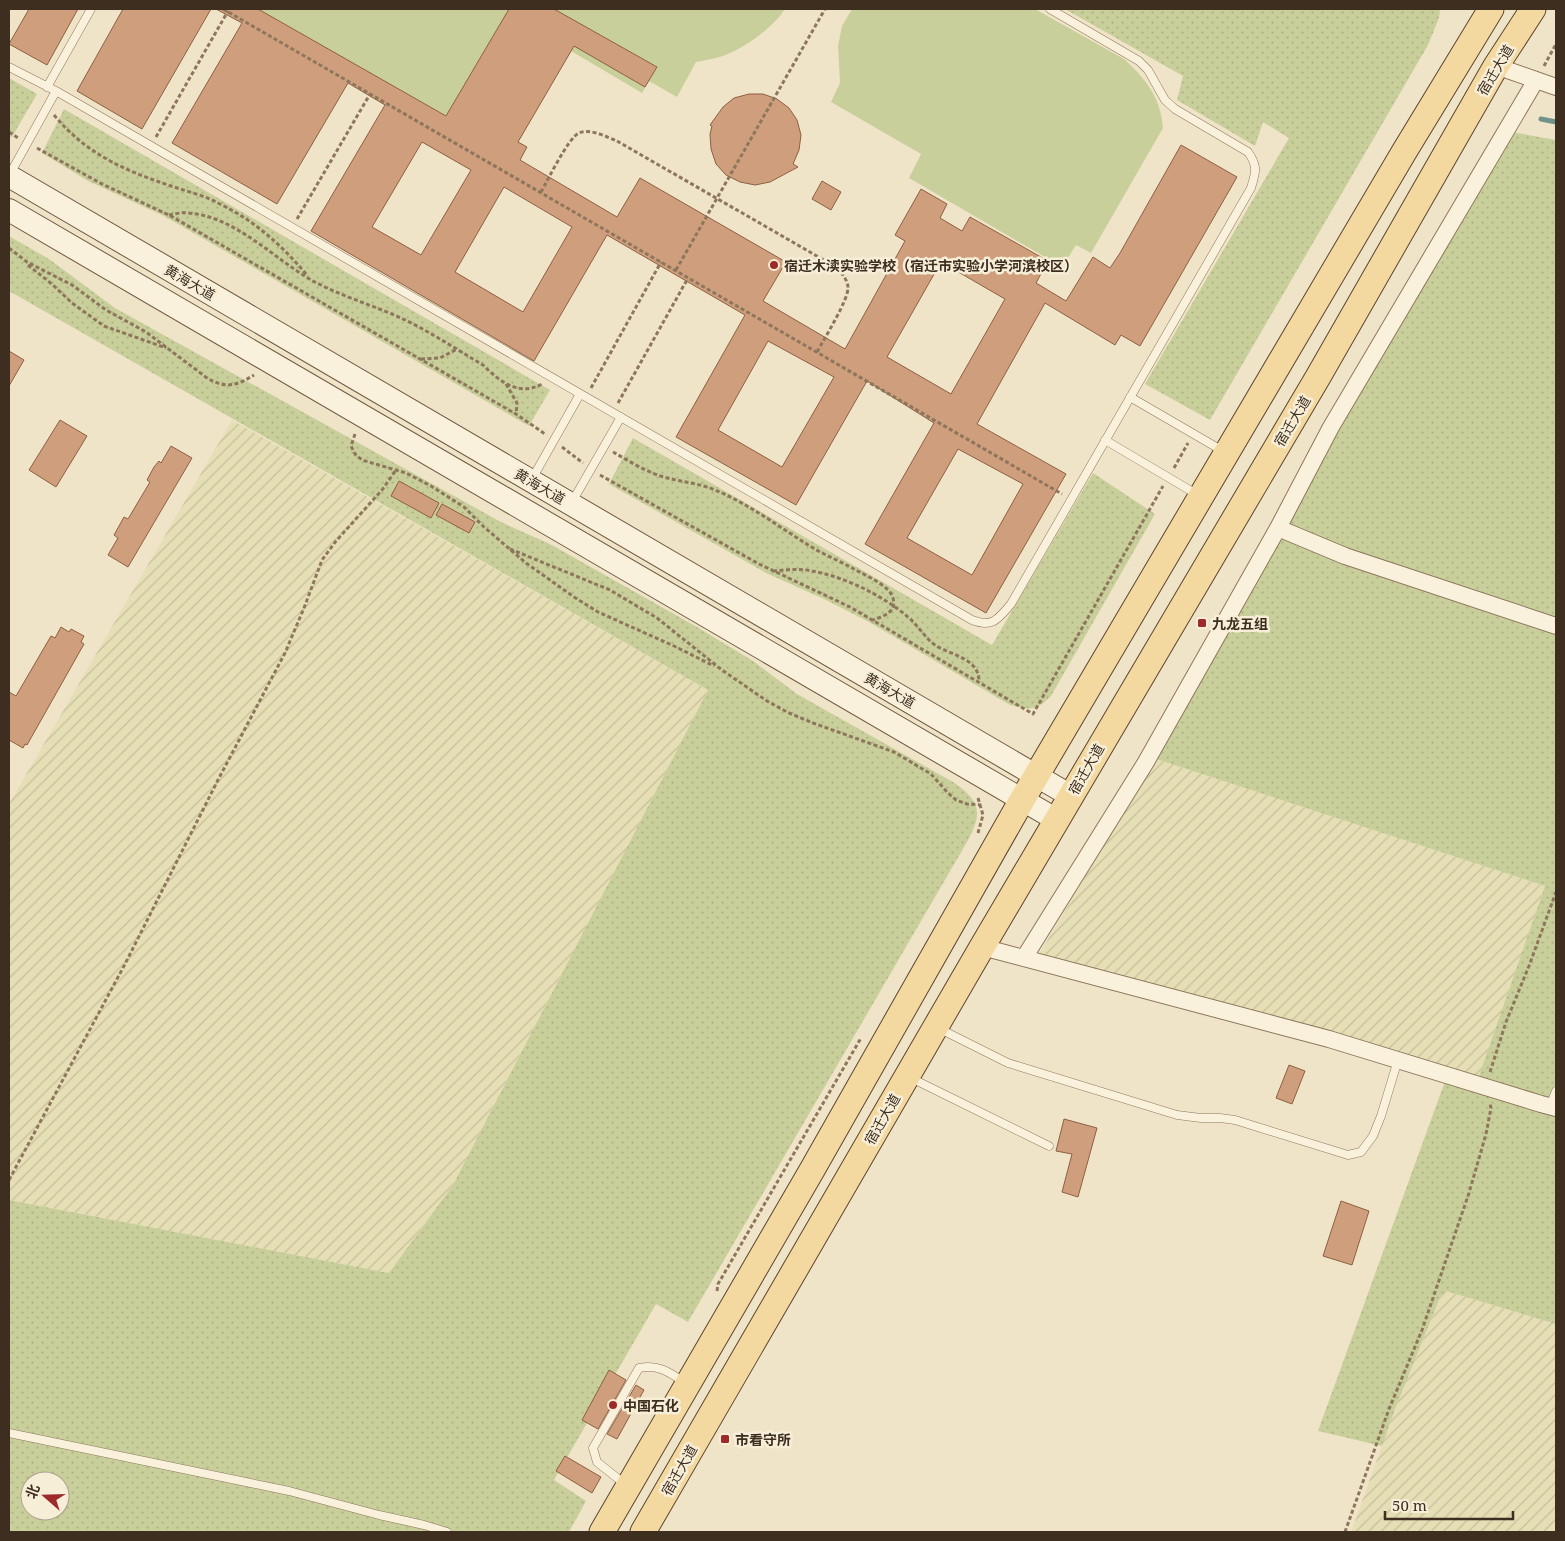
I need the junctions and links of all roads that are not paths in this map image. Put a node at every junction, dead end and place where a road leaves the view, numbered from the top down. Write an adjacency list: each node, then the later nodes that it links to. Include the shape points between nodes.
1 (91, 9): 8 (lane)
2 (1050, 9): 14 (lane, via 1139,61 1165,100 1175,109 1248,152 1255,161 1256,174 1251,188)
3 (1492, 9): 17 (main road, via 1420,124)
4 (1533, 9): 5 (main road, 宿迁大道)
5 (1496, 66): 7 (street); 24 (main road, 宿迁大道, via 1318,377)
6 (9, 67): 8 (lane)
7 (1536, 80): 9 (street); 21 (street, via 1331,427)
8 (47, 87): 10 (lane)
9 (1556, 87)
10 (56, 91): 11 (lane); 13 (lane)
11 (9, 176): 18 (main road, 黄海大道)
12 (9, 210): 25 (main road, 黄海大道)
13 (583, 396): 15 (lane); 18 (lane)
14 (1130, 397): 16 (lane); 17 (lane)
15 (621, 417): 16 (lane, via 983,625 993,623 1010,604); 20 (lane)
16 (1105, 440): 19 (lane)
17 (1227, 453): 19 (main road)
18 (531, 481): 20 (main road, 黄海大道)
19 (1201, 496): 23 (main road)
20 (571, 504): 23 (main road, 黄海大道)
21 (1278, 528): 22 (street, via 1345,556); 28 (street, via 1146,762)
22 (1556, 626)
23 (1037, 776): 24 (main road, 黄海大道); 25 (main road)
24 (1071, 796): 26 (main road, 宿迁大道)
25 (1022, 800): 26 (main road, 黄海大道); 35 (main road)
26 (1057, 820): 27 (main road, 宿迁大道)
27 (982, 947): 28 (street); 29 (main road, 宿迁大道)
28 (1024, 958): 30 (street)
29 (936, 1027): 30 (lane, via 1008,1063 1177,1115 1234,1120 1348,1155 1361,1152 1373,1136); 31 (main road, 宿迁大道)
30 (1398, 1060): 33 (street)
31 (907, 1076): 34 (lane); 40 (main road, 宿迁大道)
32 (1556, 1091): 33 (lane)
33 (1553, 1107)
34 (1049, 1146)
35 (687, 1384): 37 (main road); 37 (lane, via 664,1369 639,1368 593,1448 597,1462)
36 (9, 1433): 38 (lane, via 289,1491)
37 (628, 1486): 39 (main road)
38 (448, 1532)
39 (602, 1532)
40 (643, 1532)

